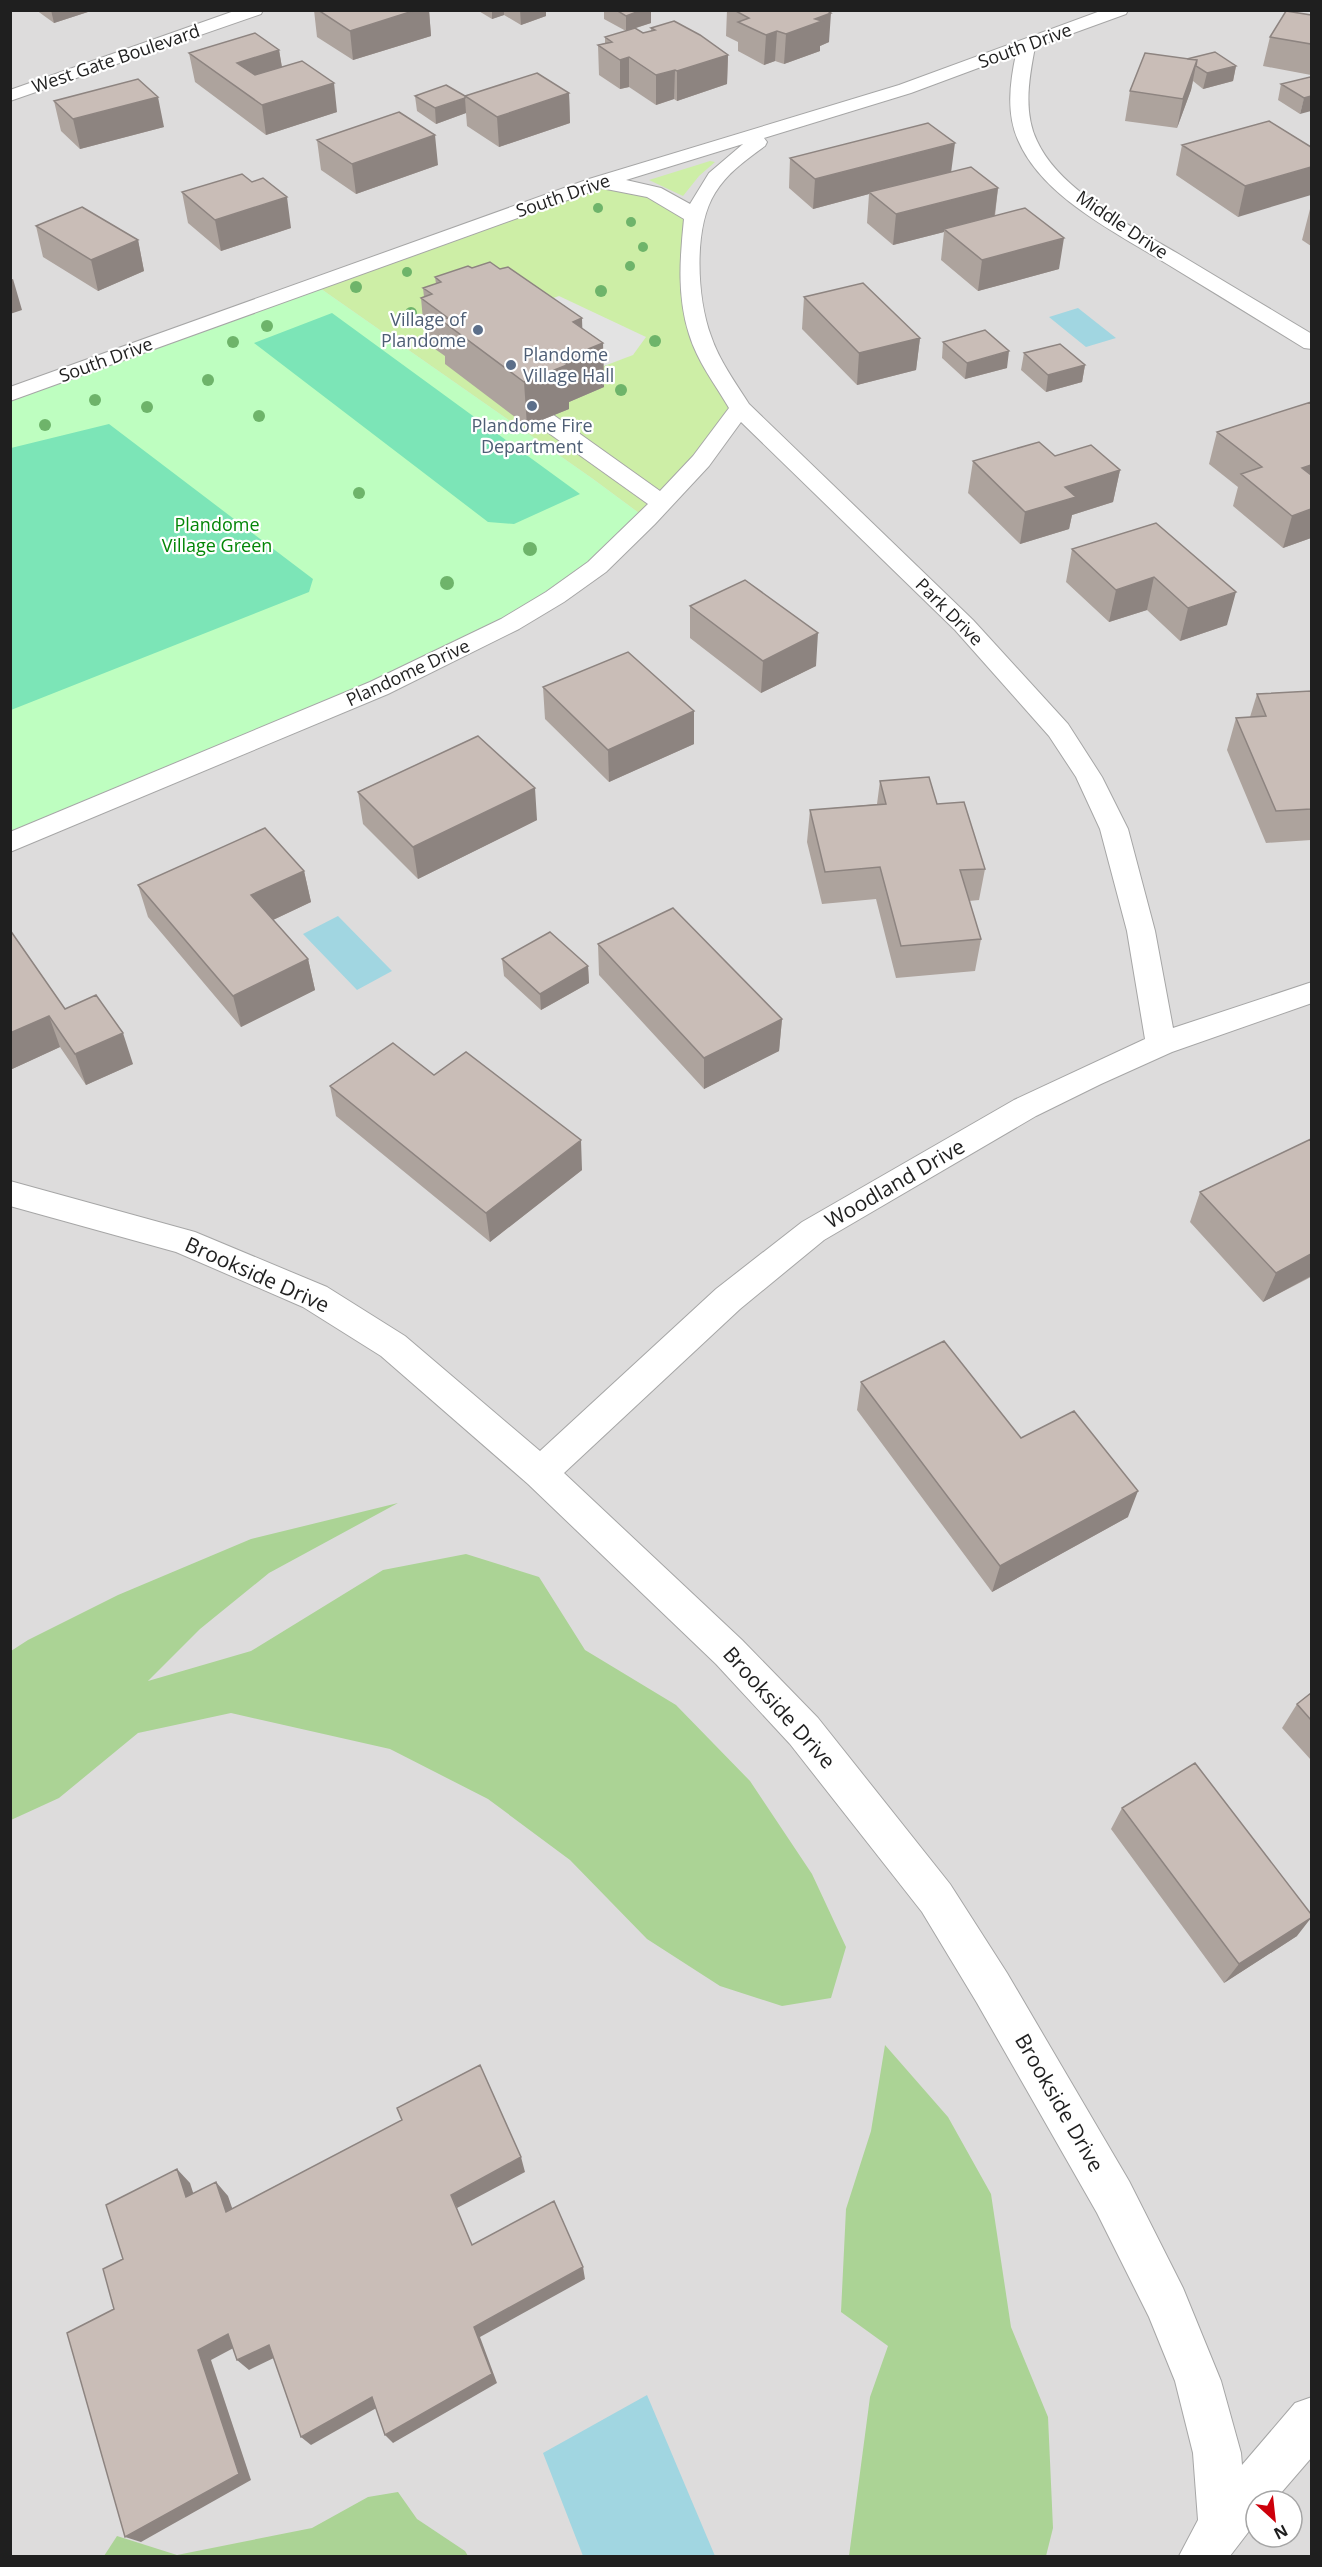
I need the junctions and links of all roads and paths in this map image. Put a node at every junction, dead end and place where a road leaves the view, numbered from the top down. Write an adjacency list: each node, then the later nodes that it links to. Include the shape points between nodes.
1 (255, 10): 4 (street, West Gate Boulevard)
2 (1120, 10): 3 (street, South Drive)
3 (1026, 47): 5 (street, South Drive); 8 (street, Middle Drive, via 1019,78 1018,111 1033,152 1057,180 1113,222)
4 (10, 96)
5 (775, 130): 6 (street, South Drive); 7 (street, Park Drive, via 716,177)
6 (596, 183): 7 (street, via 648,189); 9 (street, South Drive)
7 (694, 217): 10 (street, Park Drive, via 690,259 692,304 712,362)
8 (1311, 343)
9 (10, 396)
10 (740, 408): 12 (street, Plandome Drive); 15 (street, Park Drive, via 964,625 1059,730 1089,777 1114,830 1141,931)
11 (544, 419): 12 (street)
12 (662, 503): 13 (street, Plandome Drive, via 597,567 510,624 379,687)
13 (10, 843)
14 (1311, 992): 15 (street, Woodland Drive)
15 (1161, 1044): 17 (street, Woodland Drive, via 1025,1108 813,1231 728,1299)
16 (10, 1193): 17 (street, Brookside Drive, via 184,1241 315,1297 393,1346)
17 (540, 1473): 19 (street, Brookside Drive, via 729,1652 804,1731 936,1898 1113,2197 1167,2304 1198,2381 1216,2453)
18 (1311, 2420): 19 (street)
19 (1213, 2541)

